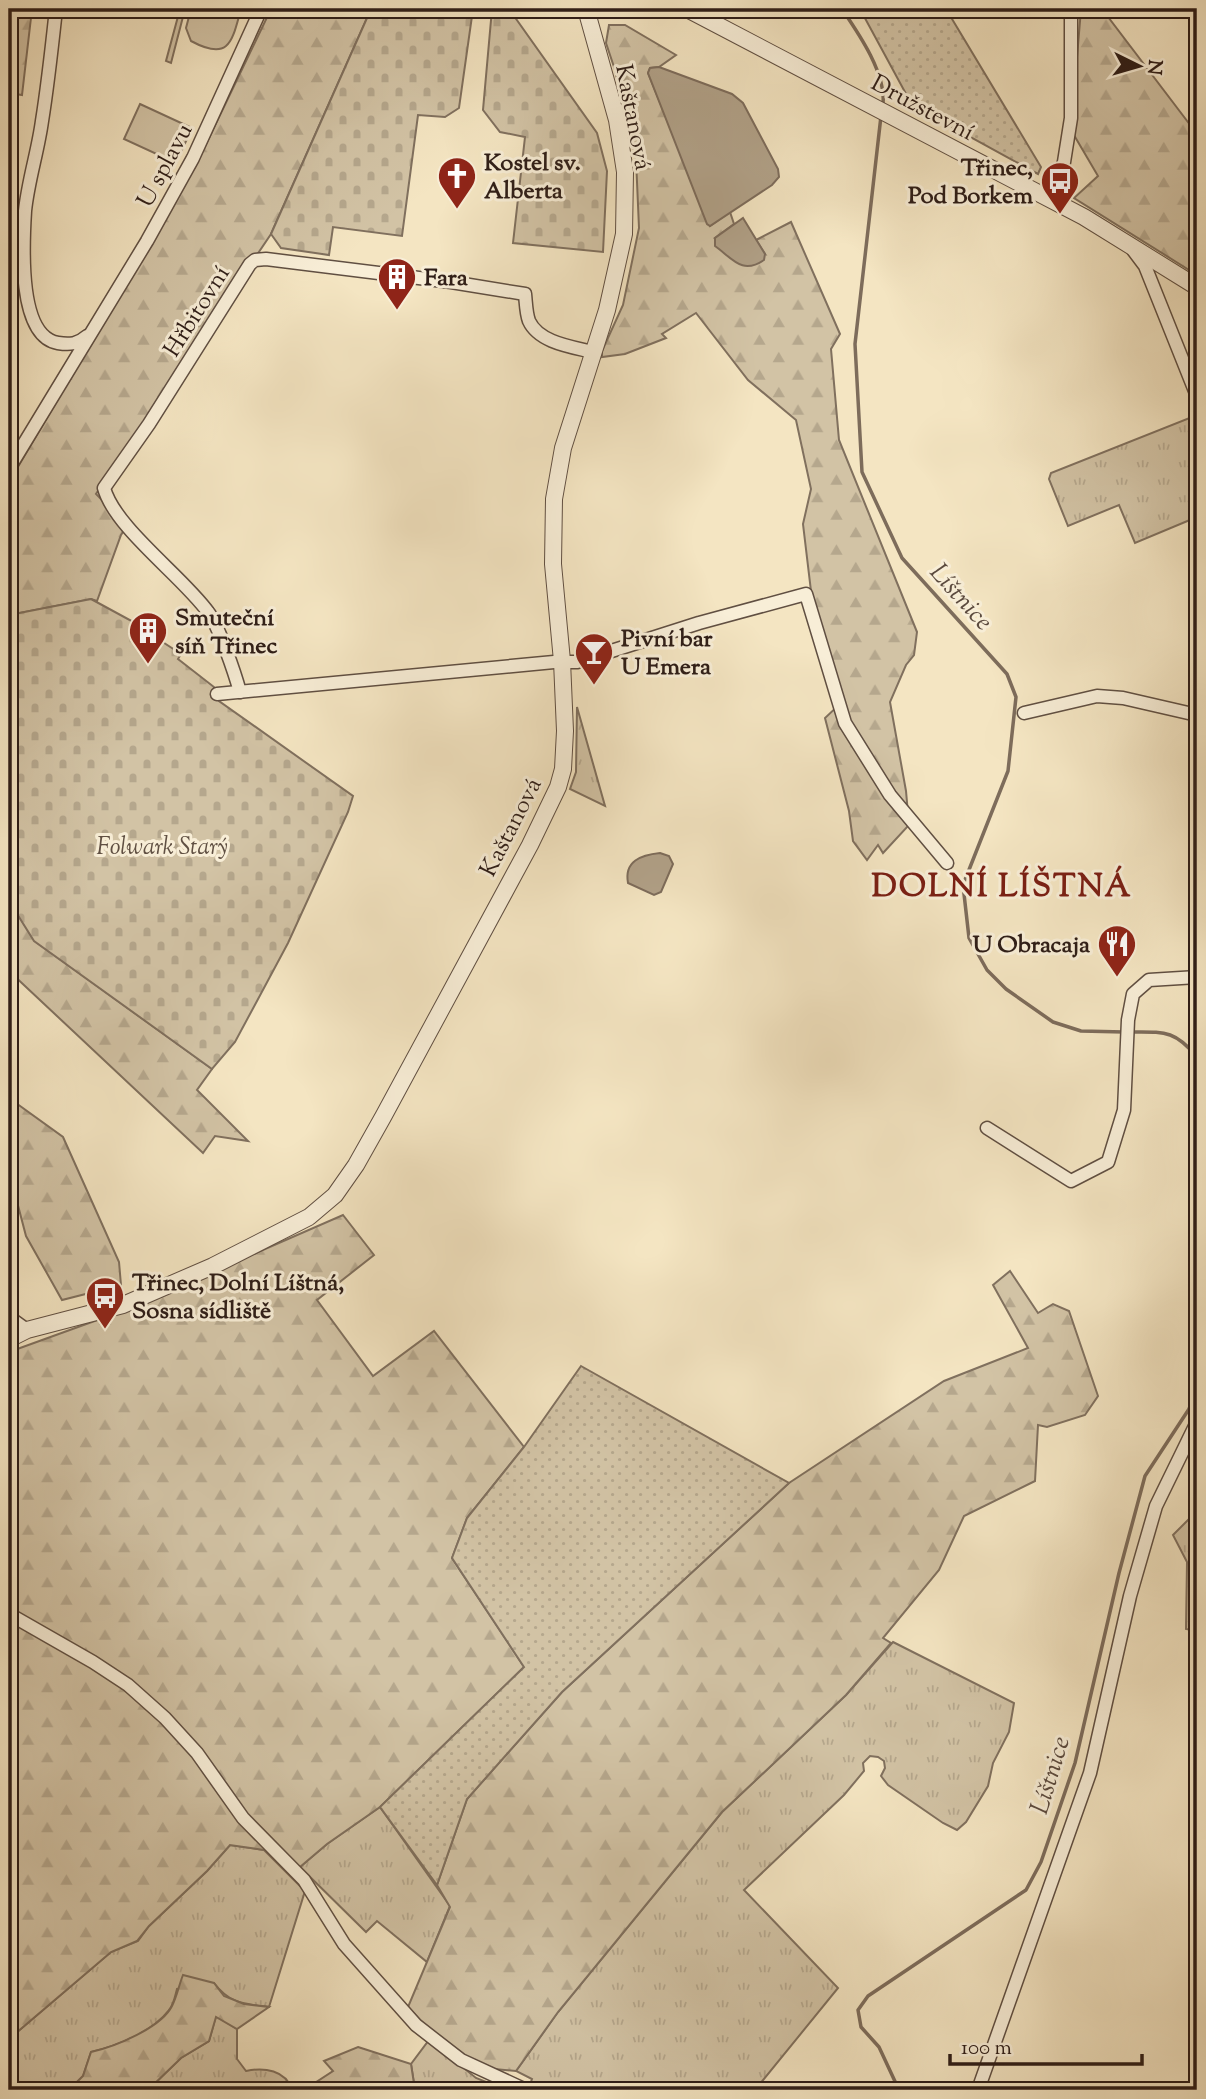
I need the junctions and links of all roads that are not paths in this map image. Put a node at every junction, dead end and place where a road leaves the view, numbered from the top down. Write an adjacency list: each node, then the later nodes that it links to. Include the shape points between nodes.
1 (56, 9): 9 (street, via 26,209 28,304 39,333 51,342 79,343)
2 (261, 9): 9 (street, U splavu, via 193,158)
3 (586, 9): 10 (street, Kaštanová, via 617,120 625,172 624,234)
4 (687, 9): 6 (street, Družstevní)
5 (1071, 9): 6 (street, via 1071,118 1064,162)
6 (1049, 200): 7 (street, Družstevní)
7 (1128, 243): 8 (street, Družstevní); 11 (street, via 1145,265)
8 (1197, 287)
9 (90, 333): 12 (street, U splavu)
10 (593, 352): 13 (street, Kaštanová, via 563,448 554,499 552,564); 14 (street, Hřbitovní, via 536,331 528,318 525,294 266,259 250,264 104,488 107,499 131,529 209,613)
11 (1197, 396)
12 (11, 465)
13 (562, 661): 14 (street); 18 (street, via 577,663 806,594 845,723 890,795); 22 (street, Kaštanová, via 565,752 558,787 388,1107 335,1195 309,1217 213,1266 123,1305)
14 (240, 692): 15 (street)
15 (217, 694)
16 (1024, 713): 17 (street, via 1097,696)
17 (1197, 715)
18 (947, 863)
19 (1197, 977): 20 (street, via 1149,980 1133,993 1124,1110 1108,1163 1071,1181)
20 (987, 1128)
21 (9, 1317): 22 (street)
22 (27, 1330): 23 (street, Kaštanová)
23 (9, 1339)
24 (1197, 1422): 27 (street, via 1156,1506 1130,1596 1090,1773)
25 (9, 1614): 26 (street, via 128,1685 165,1718 197,1753 243,1818 304,1881 344,1944 416,2025 461,2060)
26 (526, 2090)
27 (978, 2090)

